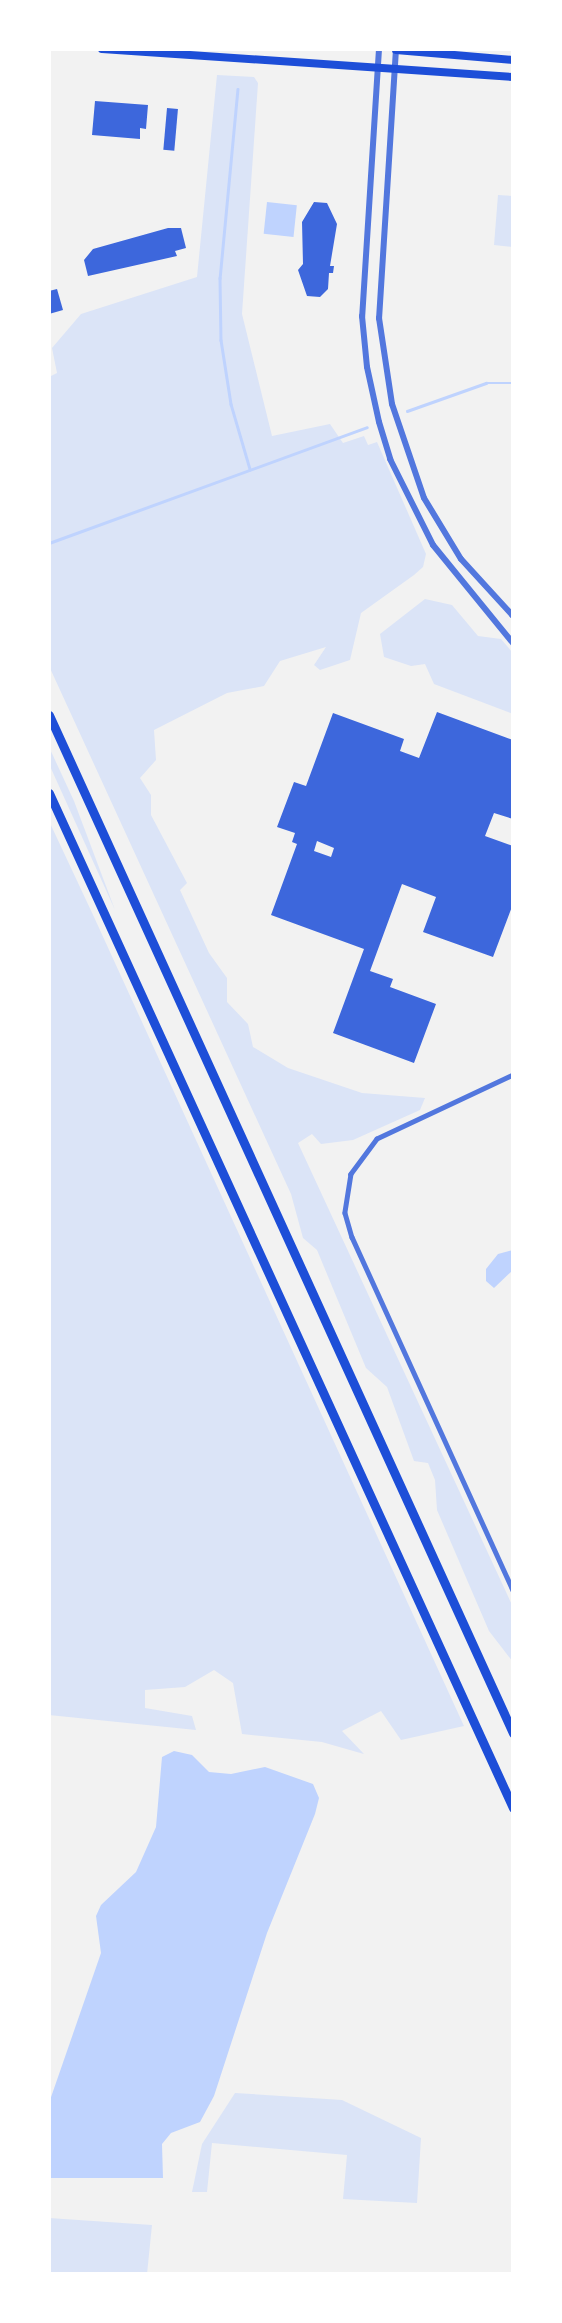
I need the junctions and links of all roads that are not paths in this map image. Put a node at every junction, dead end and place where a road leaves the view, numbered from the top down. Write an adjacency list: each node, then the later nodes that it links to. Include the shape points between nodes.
1 (102, 49): 2 (main road)
2 (117, 49): 5 (main road)
3 (379, 49): 7 (street)
4 (396, 49): 6 (main road); 8 (street)
5 (137, 50): 7 (main road)
6 (513, 60)
7 (379, 67): 8 (main road); 10 (street)
8 (395, 68): 9 (main road); 11 (street)
9 (513, 77)
10 (362, 316): 11 (street); 13 (street, via 366,366 379,422 407,498 450,571)
11 (379, 317): 12 (street, via 392,404 424,498 461,559)
12 (513, 616)
13 (513, 643)
14 (49, 715): 18 (highway)
15 (49, 793): 19 (highway)
16 (513, 1075): 17 (street, via 377,1139 351,1174 345,1213)
17 (513, 1590)
18 (513, 1733)
19 (513, 1808)

